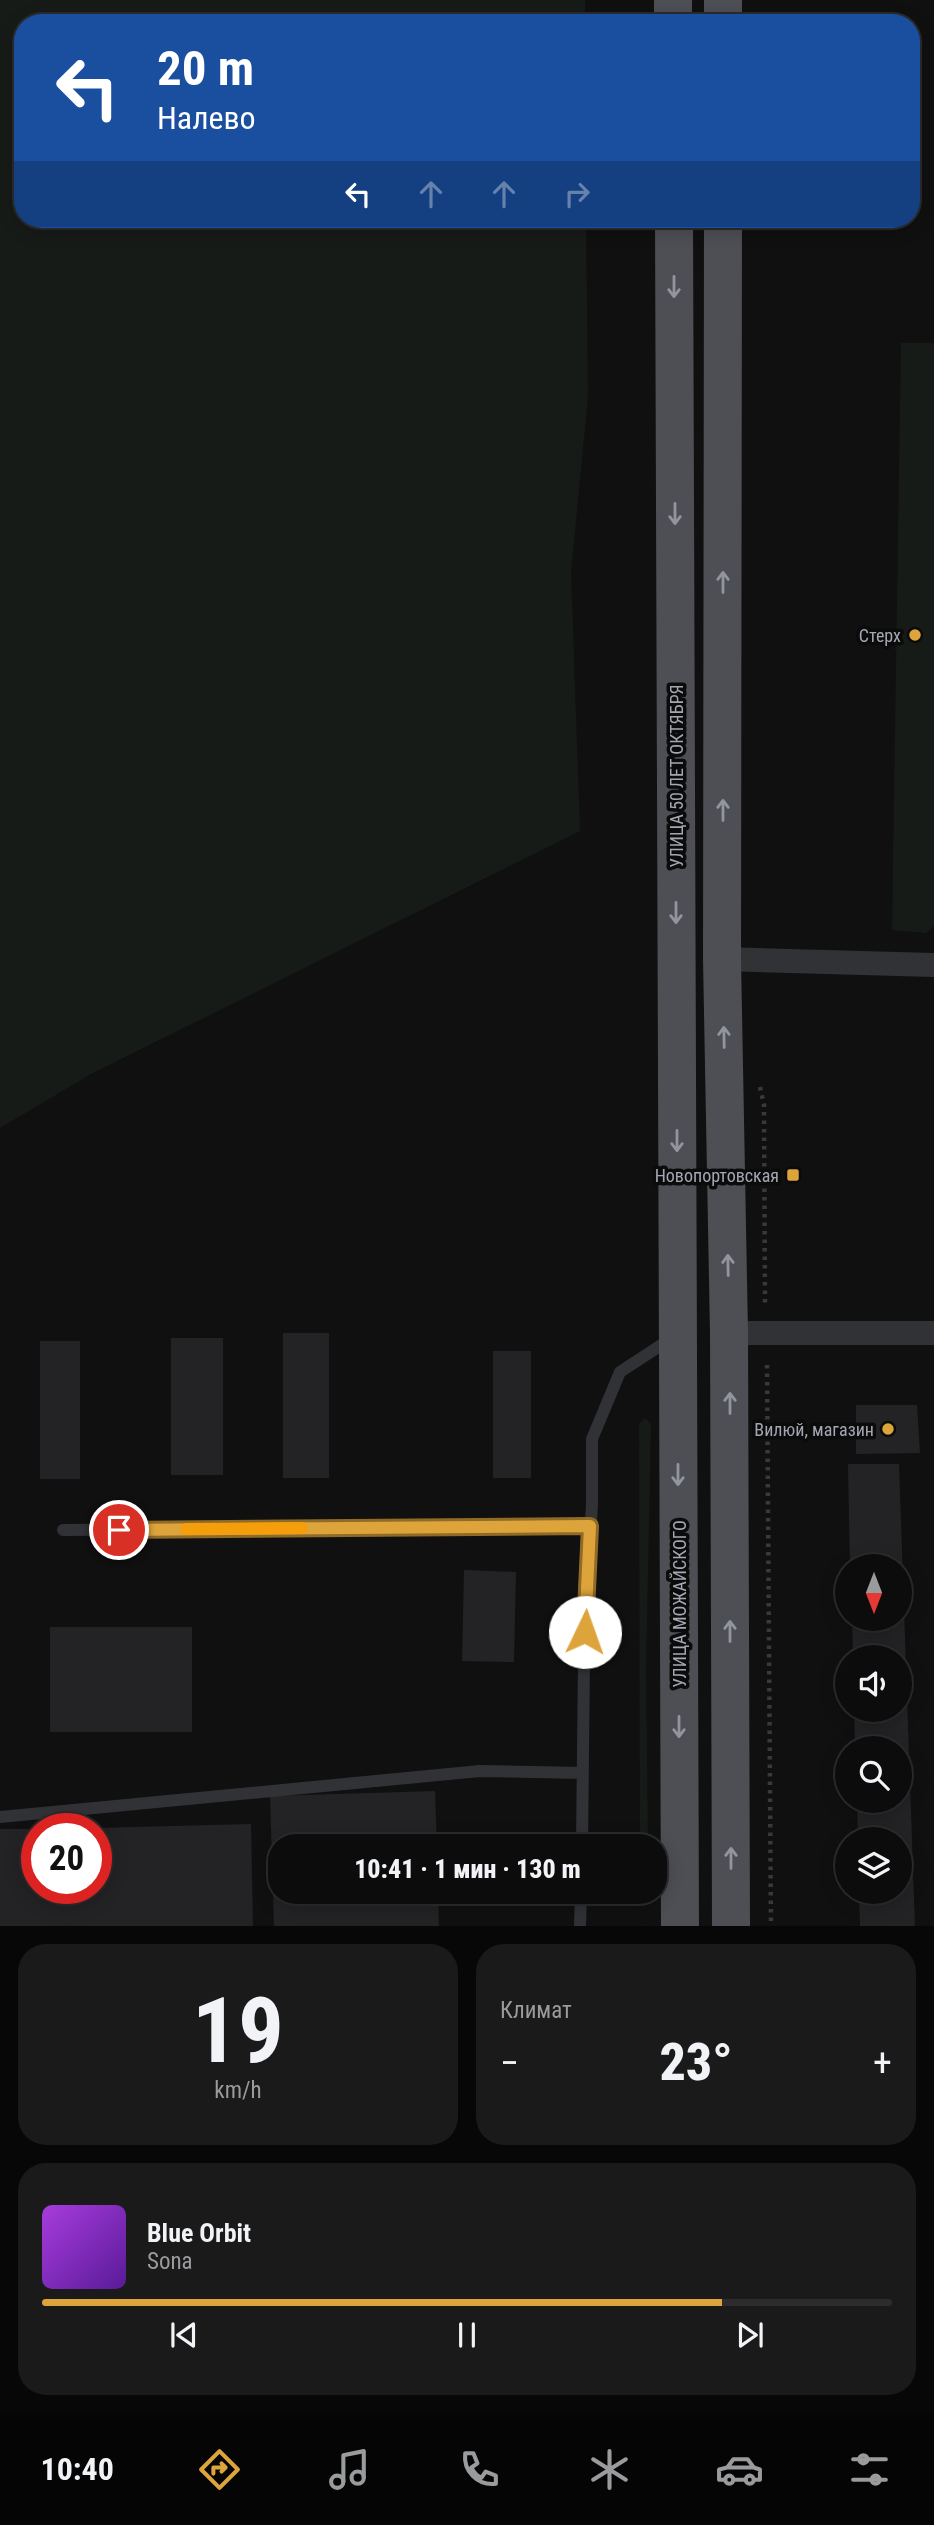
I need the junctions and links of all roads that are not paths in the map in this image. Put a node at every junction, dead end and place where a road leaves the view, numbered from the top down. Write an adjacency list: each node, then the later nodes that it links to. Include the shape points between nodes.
1 (674, 228): 7 (main road, УЛИЦА 50 ЛЕТ ОКТЯБРЯ, one-way to 7)
2 (723, 228): 3 (main road, one-way to 2)
3 (722, 959): 4 (street); 5 (main road, one-way to 3)
4 (934, 965)
5 (729, 1333): 6 (street); 7 (main road); 16 (main road, one-way to 5)
6 (934, 1333)
7 (678, 1334): 8 (lane, via 620,1372 592,1439); 15 (main road, УЛИЦА МОЖАЙСКОГО, one-way to 15)
8 (590, 1526): 9 (lane); 10 (lane)
9 (63, 1530)
10 (583, 1773): 11 (lane, via 480,1771); 12 (lane)
11 (0, 1816)
12 (582, 1834)
13 (581, 1904): 14 (lane)
14 (580, 1926)
15 (680, 1926)
16 (732, 1926)

